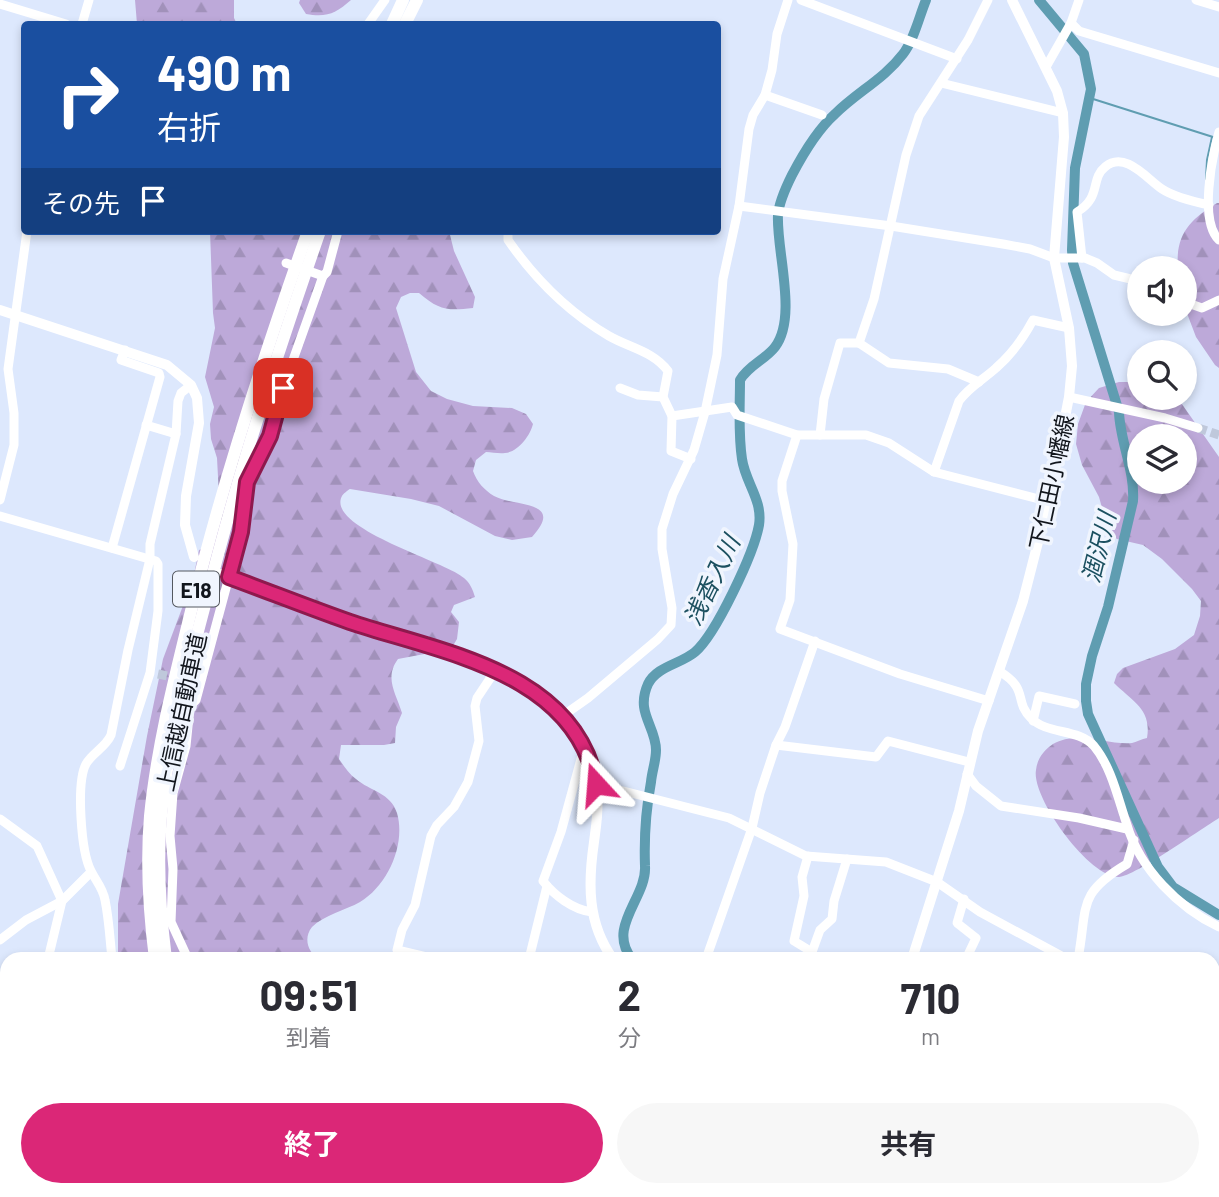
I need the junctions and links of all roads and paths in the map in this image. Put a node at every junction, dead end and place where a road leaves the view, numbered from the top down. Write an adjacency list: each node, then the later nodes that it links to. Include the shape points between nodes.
1 (89, 0): 14 (street)
2 (385, 0): 15 (street)
3 (403, 0): 16 (highway)
4 (416, 0): 17 (highway)
5 (788, 0): 23 (street)
6 (801, 0): 19 (street)
7 (988, 0): 19 (street)
8 (1012, 0): 20 (main road, 下仁田小幡線)
9 (1079, 0): 18 (street)
10 (1196, 0): 12 (street)
11 (0, 4): 13 (street)
12 (1219, 7)
13 (56, 21)
14 (83, 21)
15 (370, 21)
16 (393, 21)
17 (406, 21)
18 (1071, 24): 20 (street); 21 (street, via 1079,31)
19 (957, 59): 22 (street)
20 (1046, 67): 24 (main road, 下仁田小幡線)
21 (1219, 73)
22 (941, 83): 24 (street); 29 (street, via 919,116)
23 (765, 95): 25 (street); 28 (street, via 749,129)
24 (1063, 113): 36 (main road, 下仁田小幡線)
25 (822, 116)
26 (1219, 132): 27 (street, via 1210,164)
27 (1209, 205): 35 (street, via 1211,230); 37 (street, via 1163,190 1141,170 1126,164 1105,167 1094,197 1077,212)
28 (739, 206): 29 (street); 53 (street, via 723,279 717,355)
29 (891, 226): 36 (street, via 1030,249); 46 (street)
30 (26, 235): 44 (street)
31 (307, 235): 98 (highway, 上信越自動車道 / E18, via 218,507 168,708 149,841)
32 (319, 235): 99 (highway, 上信越自動車道 / E18, via 234,495 180,704 160,828)
33 (337, 235): 39 (street, via 327,272)
34 (508, 235): 51 (street, via 546,288 609,336 662,363 668,372)
35 (1219, 240)
36 (1054, 258): 37 (street); 45 (main road, 下仁田小幡線)
37 (1075, 259): 40 (street, via 1097,263)
38 (286, 263): 39 (street)
39 (321, 275): 68 (street, via 270,436 247,482 241,532)
40 (1127, 278)
41 (1219, 300): 42 (street)
42 (1197, 306)
43 (0, 310): 44 (main road)
44 (16, 316): 47 (main road); 63 (street, via 8,369 15,433)
45 (1069, 328): 48 (street, via 1033,320 1016,348); 52 (main road, 下仁田小幡線)
46 (859, 344): 48 (street, via 889,363 947,369); 59 (street, via 840,344 824,399)
47 (125, 350): 49 (main road, via 167,365); 55 (street, via 121,360 159,373)
48 (979, 382): 61 (street, via 959,401)
49 (191, 385): 57 (street, via 178,401); 66 (main road, via 199,423 185,525)
50 (620, 388): 51 (street)
51 (663, 397): 54 (street)
52 (1069, 397): 56 (street); 62 (main road, 下仁田小幡線)
53 (705, 412): 54 (street); 58 (street, via 732,407 737,415); 60 (street)
54 (673, 416): 60 (street, via 671,451)
55 (146, 425): 57 (street); 65 (street)
56 (1198, 428)
57 (176, 434): 67 (street)
58 (797, 435): 59 (street); 69 (street, via 782,481 793,544 790,600 780,629)
59 (820, 435): 61 (street, via 866,435 889,443)
60 (691, 459): 74 (street, via 662,529 670,625)
61 (934, 472): 62 (street)
62 (1049, 499): 71 (main road, 下仁田小幡線, via 1023,601)
63 (0, 500)
64 (0, 516): 65 (street)
65 (112, 548): 67 (street)
66 (194, 557)
67 (150, 559): 79 (street, via 158,564 154,674); 88 (street, via 111,735 86,763 83,774 82,838)
68 (225, 575): 70 (main road); 100 (street, via 196,700 190,706 186,746 173,793 171,922)
69 (816, 641): 72 (street, via 912,678); 76 (street)
70 (495, 671): 74 (main road, via 537,694); 101 (street, via 475,706 480,741 468,782 431,836 415,905)
71 (999, 671): 72 (main road, 下仁田小幡線); 75 (street, via 1016,683)
72 (989, 701): 78 (main road, 下仁田小幡線)
73 (1075, 705): 75 (street, via 1039,696)
74 (561, 717): 77 (main road)
75 (1033, 721): 84 (street, via 1093,744 1107,768)
76 (776, 745): 78 (street, via 876,757 888,741); 83 (street)
77 (586, 754): 81 (main road); 90 (street, via 544,872)
78 (969, 762): 80 (main road, 下仁田小幡線)
79 (120, 766)
80 (967, 774): 84 (street, via 1001,806); 89 (main road, 下仁田小幡線)
81 (596, 784): 83 (street); 93 (main road)
82 (0, 820): 92 (street, via 37,846)
83 (752, 828): 86 (street); 104 (street)
84 (1127, 828): 85 (street)
85 (1134, 840): 94 (street, via 1159,881); 110 (street, via 1127,864 1104,877 1092,891 1084,909)
86 (808, 856): 87 (street); 105 (street, via 794,942)
87 (847, 859): 89 (street, via 886,862); 106 (street, via 832,919 820,930)
88 (91, 872): 92 (street); 97 (street, via 105,899)
89 (937, 882): 91 (street); 107 (main road, 下仁田小幡線)
90 (547, 886): 93 (street, via 582,911); 102 (street)
91 (964, 899): 108 (street, via 957,923 976,937); 109 (street)
92 (62, 901): 95 (street); 96 (street)
93 (592, 912): 103 (main road)
94 (1219, 927)
95 (0, 940)
96 (50, 952)
97 (112, 952)
98 (154, 952)
99 (165, 952)
100 (185, 952)
101 (396, 952)
102 (531, 952)
103 (609, 952)
104 (708, 952)
105 (809, 952)
106 (814, 952)
107 (914, 952)
108 (969, 952)
109 (1054, 952)
110 (1079, 952)

